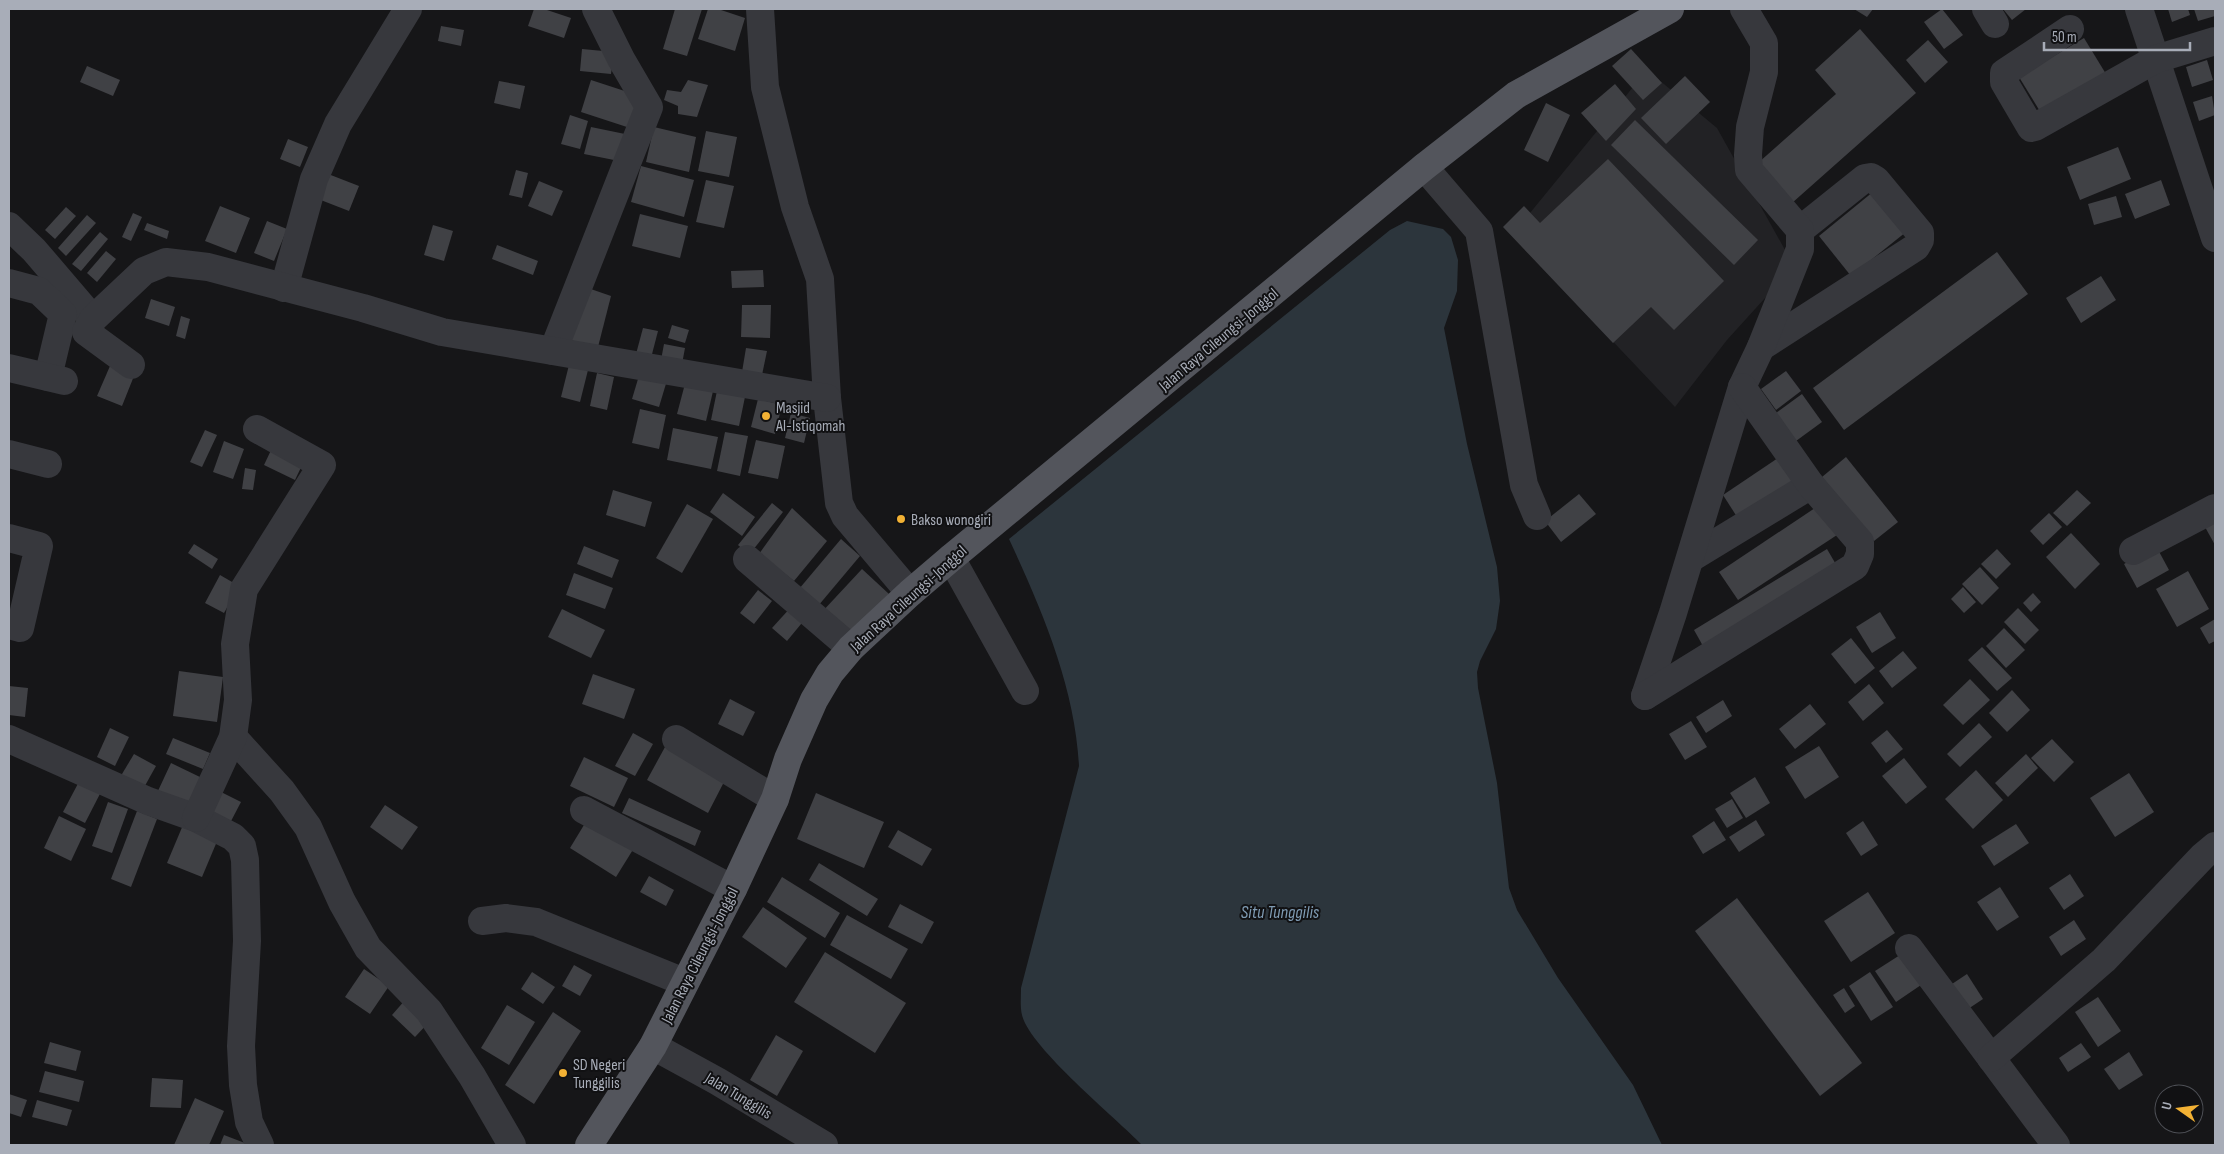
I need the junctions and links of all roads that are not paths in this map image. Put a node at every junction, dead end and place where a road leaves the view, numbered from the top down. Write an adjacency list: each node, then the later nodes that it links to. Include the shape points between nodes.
1 (408, 9): 15 (street, via 338,124 314,179)
2 (596, 9): 18 (street, via 650,106)
3 (760, 9): 22 (street, via 765,88 795,207 820,279)
4 (1670, 9): 10 (main road, Jalan Raya Cileungsi-Jonggol, via 1516,95)
5 (1744, 9): 12 (street, via 1764,43 1764,72 1750,127 1749,170)
6 (2139, 9): 9 (street)
7 (2070, 29): 9 (street, via 2004,73 2004,82 2031,128)
8 (2215, 41): 9 (street)
9 (2156, 59): 13 (street)
10 (1424, 167): 28 (street, via 1471,221 1524,485); 32 (main road, Jalan Raya Cileungsi-Jonggol)
11 (9, 226): 16 (street)
12 (1800, 230): 17 (street, via 1800,249); 17 (street, via 1865,178 1871,177 1920,234 1920,240 1916,246)
13 (2215, 238)
14 (9, 283): 20 (street, via 39,291 63,314 56,379)
15 (284, 288): 16 (street, via 208,267 166,262 144,271); 18 (street, via 442,332)
16 (93, 319): 19 (street, via 86,332)
17 (1761, 347): 21 (street)
18 (553, 351): 22 (street)
19 (131, 365)
20 (9, 368)
21 (1742, 387): 26 (street); 33 (street)
22 (827, 398): 34 (street, via 839,503 845,516)
23 (257, 429): 38 (street, via 322,465 244,589 235,644 238,700)
24 (9, 454): 25 (street)
25 (48, 464)
26 (1811, 485): 33 (street); 33 (street, via 1860,542 1855,566 1644,696)
27 (2215, 508): 30 (street)
28 (1538, 516)
29 (9, 538): 35 (street, via 39,546 20,628)
30 (2133, 551)
31 (747, 558): 36 (street)
32 (951, 558): 34 (main road, Jalan Raya Cileungsi-Jonggol); 37 (street)
33 (1691, 558)
34 (910, 593): 36 (main road, Jalan Raya Cileungsi-Jonggol)
35 (9, 625)
36 (850, 648): 41 (main road, Jalan Raya Cileungsi-Jonggol, via 814,700 788,759)
37 (1025, 691)
38 (233, 737): 43 (street); 52 (street, via 282,791 308,827 342,902 368,948 429,1011)
39 (676, 739): 41 (street)
40 (9, 740): 43 (street, via 148,801)
41 (775, 799): 45 (main road, Jalan Raya Cileungsi-Jonggol)
42 (584, 810): 45 (street)
43 (196, 818): 51 (street, via 233,837 242,846 245,860 247,941 241,1046 243,1085 249,1122)
44 (2215, 846): 50 (street, via 2104,960)
45 (733, 889): 48 (main road, Jalan Raya Cileungsi-Jonggol)
46 (482, 921): 48 (street, via 506,918 536,922)
47 (1909, 948): 50 (street)
48 (684, 982): 49 (main road, Jalan Raya Cileungsi-Jonggol)
49 (653, 1046): 53 (main road, Jalan Raya Cileungsi-Jonggol); 54 (street, Jalan Tunggilis)
50 (1991, 1058): 55 (street)
51 (260, 1145)
52 (512, 1145)
53 (589, 1145)
54 (824, 1145)
55 (2056, 1145)

